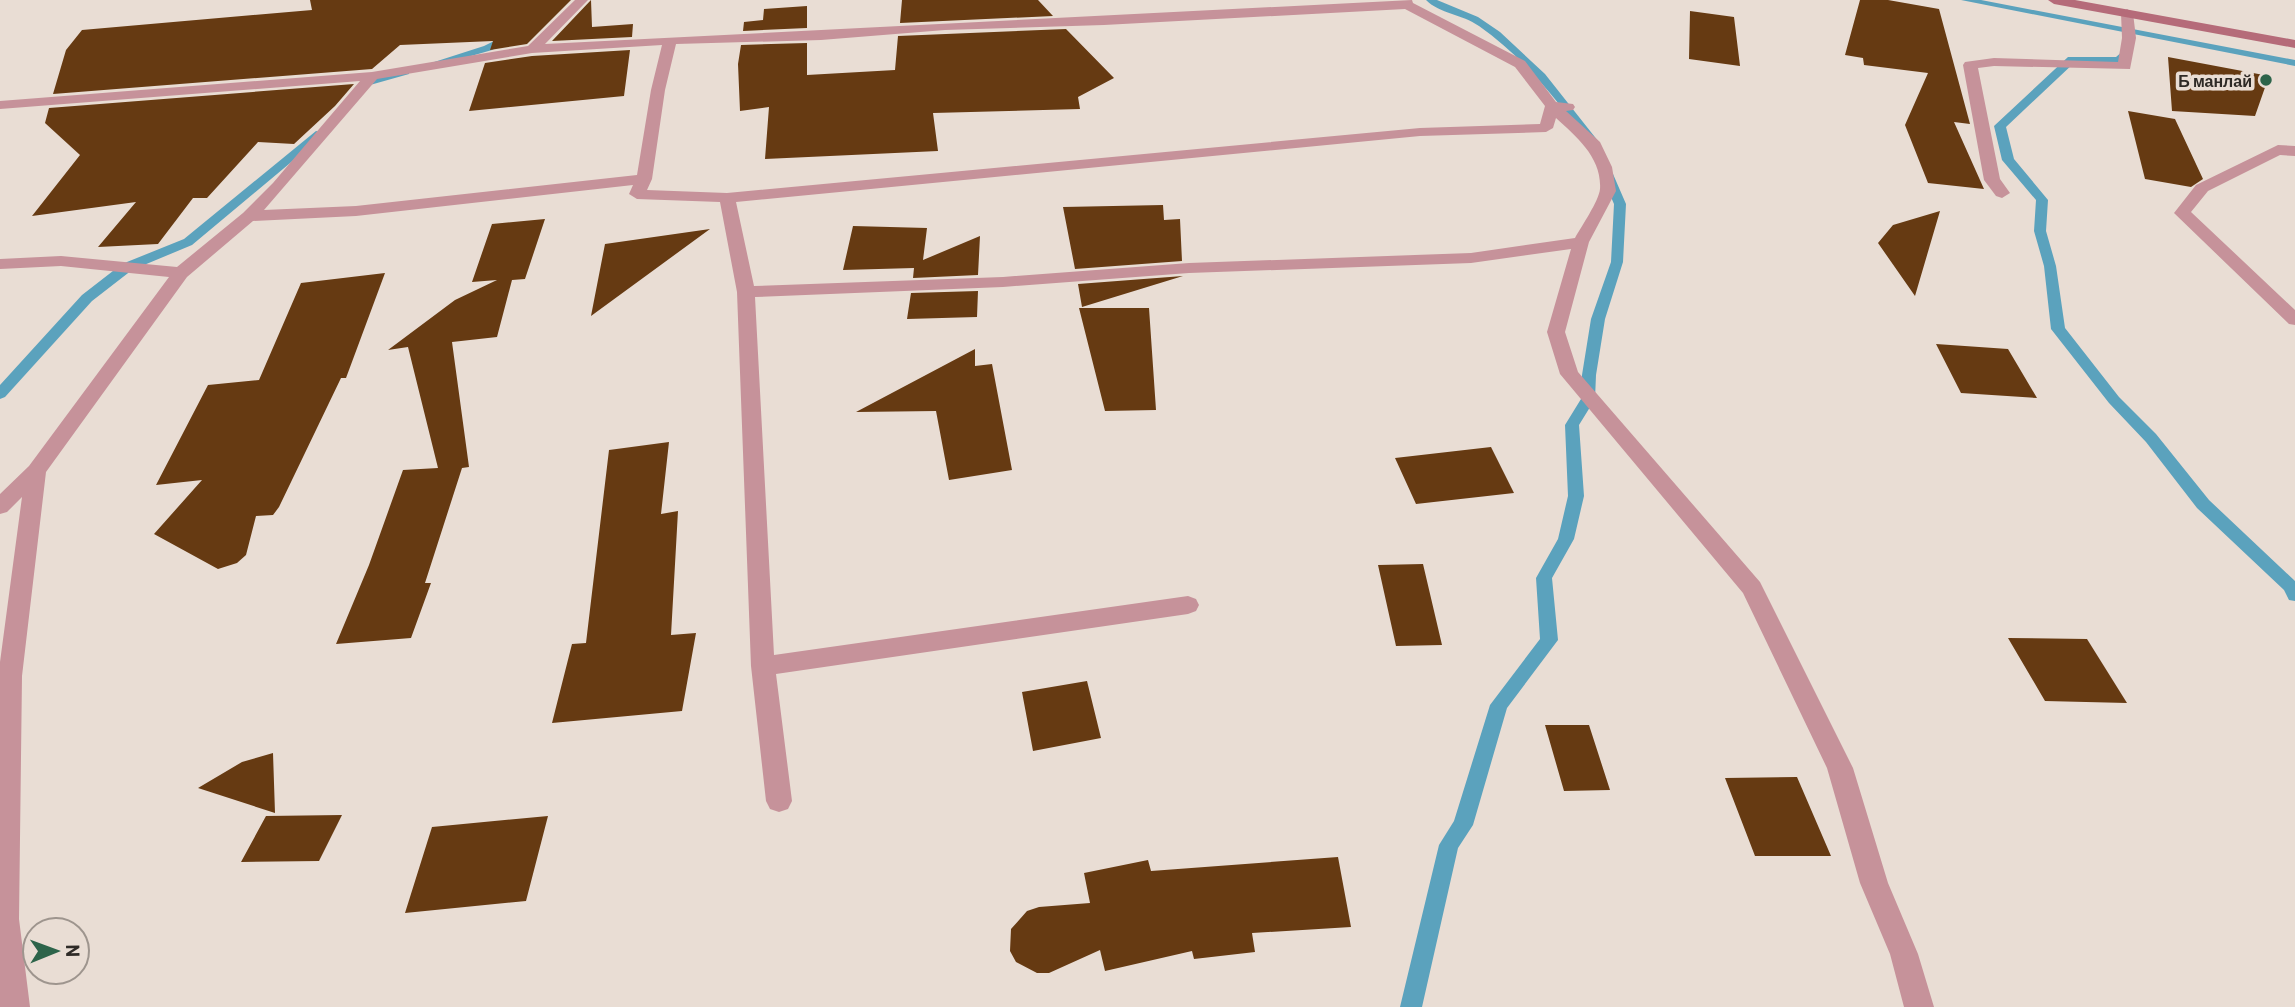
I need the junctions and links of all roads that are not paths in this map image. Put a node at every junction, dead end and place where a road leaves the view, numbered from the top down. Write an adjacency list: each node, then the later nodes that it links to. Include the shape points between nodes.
1 (582, 0): 7 (street)
2 (2054, 0): 4 (main road)
3 (1407, 2): 5 (street, via 821,36); 10 (street, via 1520,64)
4 (2127, 13): 6 (main road); 13 (street, via 2125,66 1970,65 1992,180)
5 (670, 40): 7 (street); 12 (street)
6 (2295, 44)
7 (531, 49): 8 (street)
8 (372, 76): 9 (street); 15 (street)
9 (0, 106)
10 (1560, 107): 14 (street, via 1545,128 1420,132); 16 (street, via 1592,142 1604,167 1608,191)
11 (2295, 151): 20 (street, via 2278,150 2202,188 2182,213)
12 (644, 179): 14 (street, via 637,194); 15 (street, via 356,211)
13 (2002, 193)
14 (727, 198): 19 (street)
15 (248, 216): 18 (street)
16 (1581, 242): 19 (street, via 1471,258); 27 (street, via 1556,332 1569,374 1752,588 1840,768 1874,883 1904,954)
17 (0, 264): 18 (street, via 61,261)
18 (181, 273): 21 (street)
19 (746, 292): 24 (street)
20 (2295, 320)
21 (36, 471): 22 (street); 26 (street, via 10,676 5,919)
22 (0, 507)
23 (1188, 605): 24 (street)
24 (763, 666): 25 (street)
25 (779, 801)
26 (15, 1007)
27 (1919, 1007)

